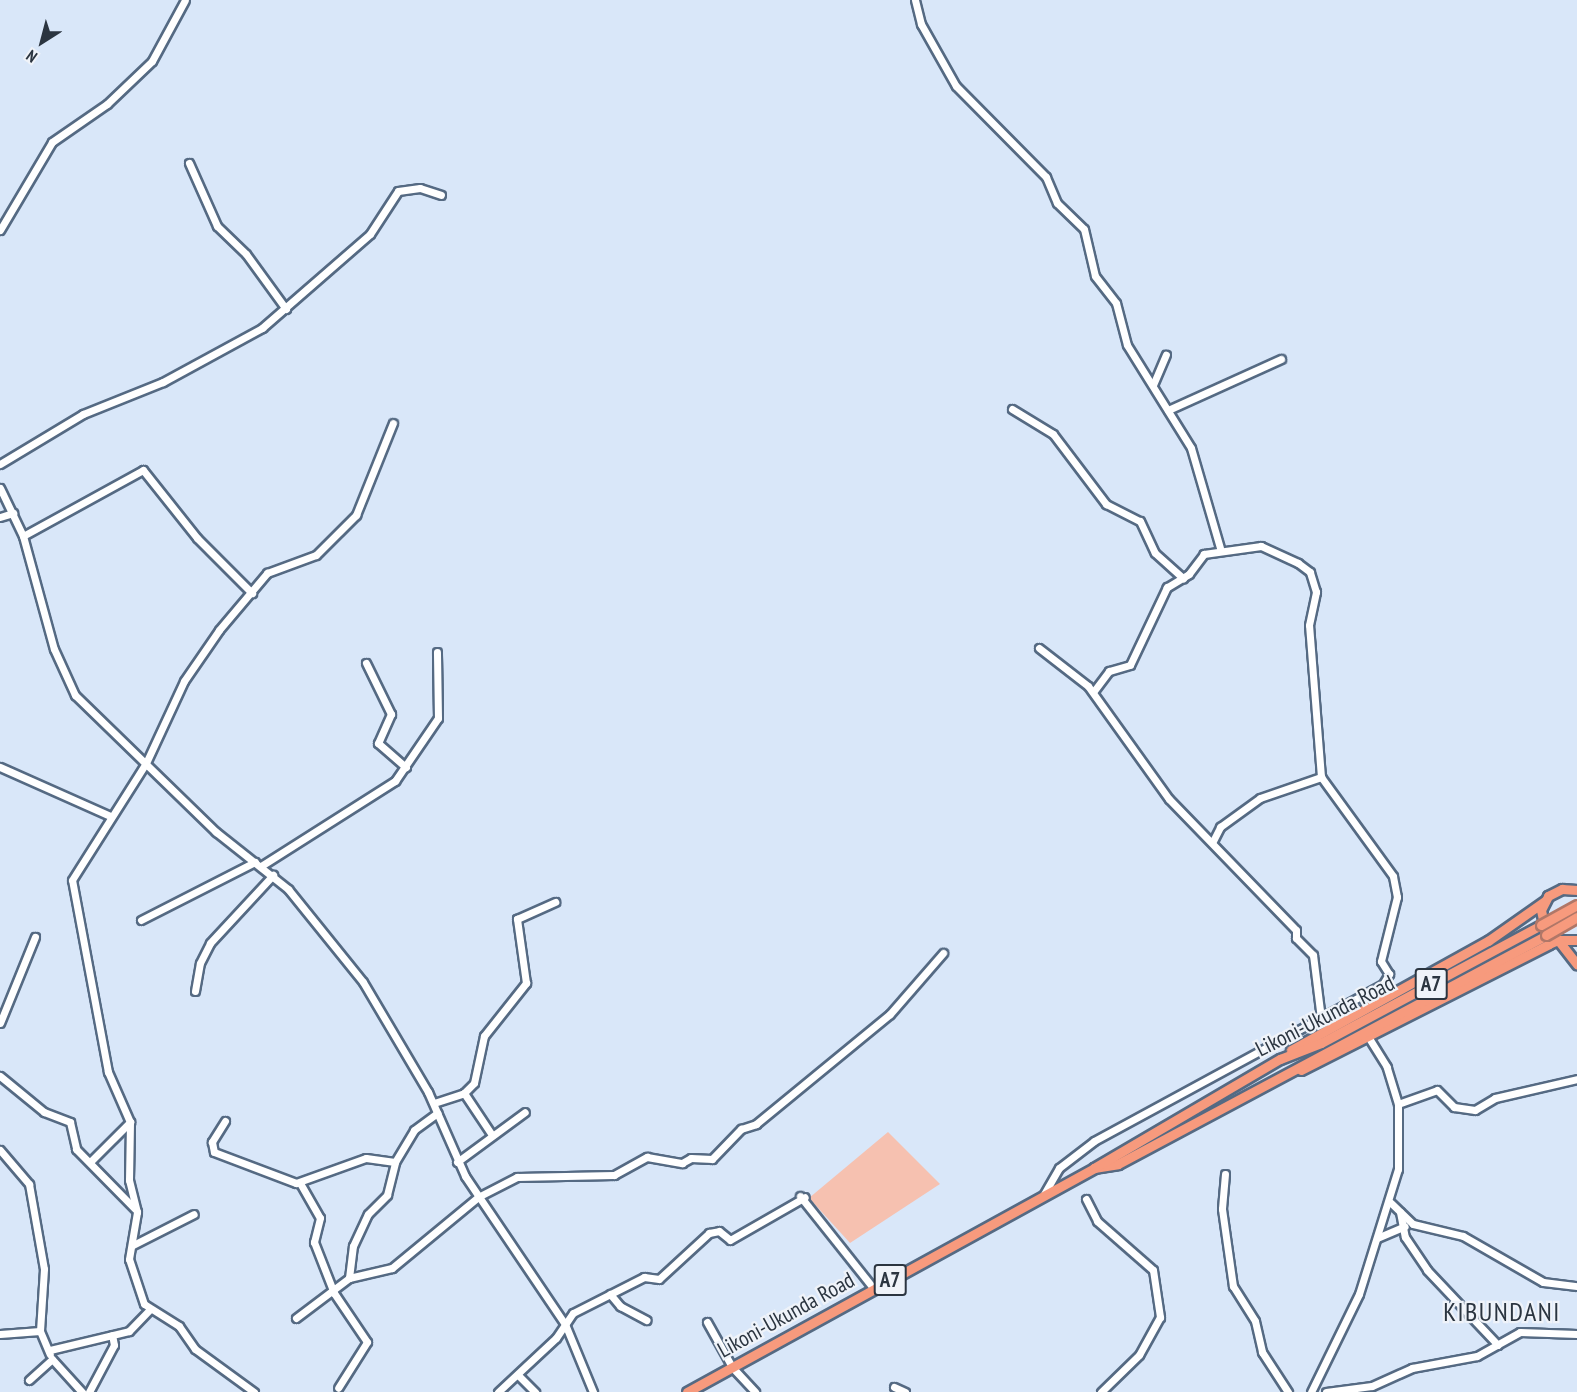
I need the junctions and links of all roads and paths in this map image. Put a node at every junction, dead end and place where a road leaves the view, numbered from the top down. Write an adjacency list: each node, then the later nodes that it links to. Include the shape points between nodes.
1 (185, 0): 5 (street, via 152,61 107,104 52,142)
2 (915, 0): 9 (street, via 921,24 956,86 1046,177 1057,203 1084,229 1095,276 1116,303 1127,345)
3 (189, 163): 6 (street, via 217,226 246,254)
4 (441, 195): 6 (street, via 420,188 398,191 370,234)
5 (0, 230)
6 (286, 309): 13 (street, via 176,376 83,414)
7 (1166, 355): 9 (street)
8 (1281, 359): 11 (street)
9 (1154, 385): 11 (street)
10 (1012, 409): 19 (street, via 1053,434 1106,504 1140,521 1155,553)
11 (1168, 410): 18 (street, via 1191,448)
12 (393, 423): 20 (street, via 350,523 316,555 267,573)
13 (0, 464)
14 (0, 488): 15 (street)
15 (13, 513): 16 (street); 17 (street)
16 (0, 517)
17 (23, 536): 20 (street, via 143,470 197,538); 25 (street, via 67,683)
18 (1221, 548): 19 (street, via 1200,558); 28 (street, via 1269,548 1310,572 1316,592 1309,625)
19 (1183, 578): 24 (street, via 1167,587 1130,665 1109,671)
20 (252, 593): 25 (street, via 184,681)
21 (1039, 648): 24 (street)
22 (437, 652): 27 (street, via 438,718)
23 (366, 663): 27 (street, via 391,714 378,743)
24 (1093, 692): 30 (street, via 1169,799)
25 (147, 763): 29 (street); 31 (street, via 216,832)
26 (0, 767): 29 (street)
27 (406, 767): 31 (street, via 382,794)
28 (1322, 777): 30 (street, via 1260,798 1220,827); 45 (street, via 1393,876 1397,897 1381,961 1389,974 1383,984)
29 (110, 816): 59 (street, via 71,884 108,1072)
30 (1213, 841): 45 (street, via 1313,955)
31 (258, 864): 32 (street); 38 (street)
32 (273, 875): 44 (street, via 210,943 200,963); 54 (street, via 363,982)
33 (1575, 888): 34 (highway, via 1557,890)
34 (1545, 901): 40 (highway, via 1543,926); 49 (highway, via 1488,941)
35 (555, 902): 53 (street, via 517,919 526,983 484,1036 478,1075)
36 (1577, 905): 48 (highway, Likoni-Ukunda Road / A7, bridge)
37 (1577, 917): 48 (highway, Likoni-Ukunda Road / A7, bridge)
38 (141, 920)
39 (35, 937): 46 (street)
40 (1558, 940): 41 (highway); 43 (highway); 47 (highway)
41 (1577, 940)
42 (944, 953): 69 (street, via 890,1014 756,1124 741,1129 712,1159 691,1158 681,1163 647,1157 614,1175 533,1174)
43 (1577, 964)
44 (195, 991)
45 (1322, 1018): 68 (street, via 1094,1141 1059,1168)
46 (0, 1023)
47 (1369, 1038): 50 (highway); 55 (street, via 1387,1067)
48 (1323, 1046): 49 (highway, Likoni-Ukunda Road / A7); 50 (highway, Likoni-Ukunda Road / A7)
49 (1280, 1059): 65 (highway, Likoni-Ukunda Road / A7)
50 (1289, 1074): 65 (highway, Likoni-Ukunda Road / A7, via 1118,1164)
51 (0, 1076): 62 (street, via 44,1112 70,1122 76,1149)
52 (1577, 1079): 55 (street, via 1496,1098 1475,1110 1454,1107 1437,1090)
53 (464, 1093): 54 (street); 60 (street)
54 (434, 1103): 57 (street)
55 (1398, 1104): 71 (street, via 1398,1169)
56 (525, 1112): 60 (street)
57 (436, 1113): 63 (street, via 414,1130); 64 (street)
58 (225, 1121): 67 (street, via 213,1142 214,1152)
59 (130, 1122): 62 (street); 73 (street, via 129,1180)
60 (492, 1135): 64 (street)
61 (0, 1150): 89 (street, via 29,1184 44,1269)
62 (90, 1162): 73 (street)
63 (394, 1162): 67 (street, via 366,1158); 79 (street, via 387,1195 368,1214 353,1246)
64 (457, 1162): 69 (street)
65 (1094, 1168): 68 (highway, Likoni-Ukunda Road / A7)
66 (1225, 1174): 111 (street, via 1222,1209 1233,1286 1255,1322 1262,1352)
67 (300, 1183): 82 (street, via 320,1218 314,1242)
68 (1043, 1195): 81 (highway, Likoni-Ukunda Road / A7)
69 (478, 1197): 79 (street, via 394,1267); 88 (street, via 525,1259)
70 (1086, 1199): 110 (street, via 1097,1221 1153,1270 1160,1317 1139,1354)
71 (1391, 1203): 72 (street); 77 (street)
72 (1400, 1211): 75 (street); 76 (street)
73 (137, 1212): 78 (street)
74 (194, 1214): 78 (street)
75 (1413, 1224): 76 (street); 80 (street, via 1445,1236 1462,1236 1543,1282)
76 (1403, 1227): 77 (street); 93 (street, via 1427,1270)
77 (1377, 1238): 112 (street, via 1359,1293)
78 (133, 1245): 84 (street, via 129,1259)
79 (349, 1278): 82 (street)
80 (1577, 1286)
81 (874, 1289): 83 (street, via 802,1196 778,1216 730,1240 719,1231 708,1233 659,1280 644,1277); 96 (highway, Likoni-Ukunda Road / A7)
82 (334, 1293): 85 (street); 100 (street, via 367,1342)
83 (610, 1294): 86 (street); 88 (street, via 573,1313)
84 (149, 1310): 91 (street, via 129,1331); 104 (street, via 156,1309 179,1326 195,1349)
85 (297, 1318)
86 (646, 1320)
87 (707, 1322): 96 (street)
88 (564, 1324): 97 (street); 107 (street)
89 (40, 1331): 90 (street); 94 (street)
90 (0, 1334)
91 (112, 1335): 94 (street); 103 (street, via 114,1345)
92 (1577, 1335): 93 (street, via 1520,1332)
93 (1498, 1345): 113 (street, via 1477,1356 1412,1368 1372,1386)
94 (50, 1350): 95 (street)
95 (52, 1359): 98 (street); 102 (street)
96 (732, 1367): 101 (highway, Likoni-Ukunda Road / A7); 108 (street)
97 (519, 1376): 105 (street); 106 (street)
98 (29, 1380)
99 (894, 1387): 109 (street)
100 (338, 1388)
101 (690, 1391)
102 (82, 1392)
103 (89, 1392)
104 (254, 1392)
105 (498, 1392)
106 (535, 1392)
107 (593, 1392)
108 (755, 1392)
109 (905, 1392)
110 (1101, 1392)
111 (1288, 1392)
112 (1311, 1392)
113 (1326, 1392)

